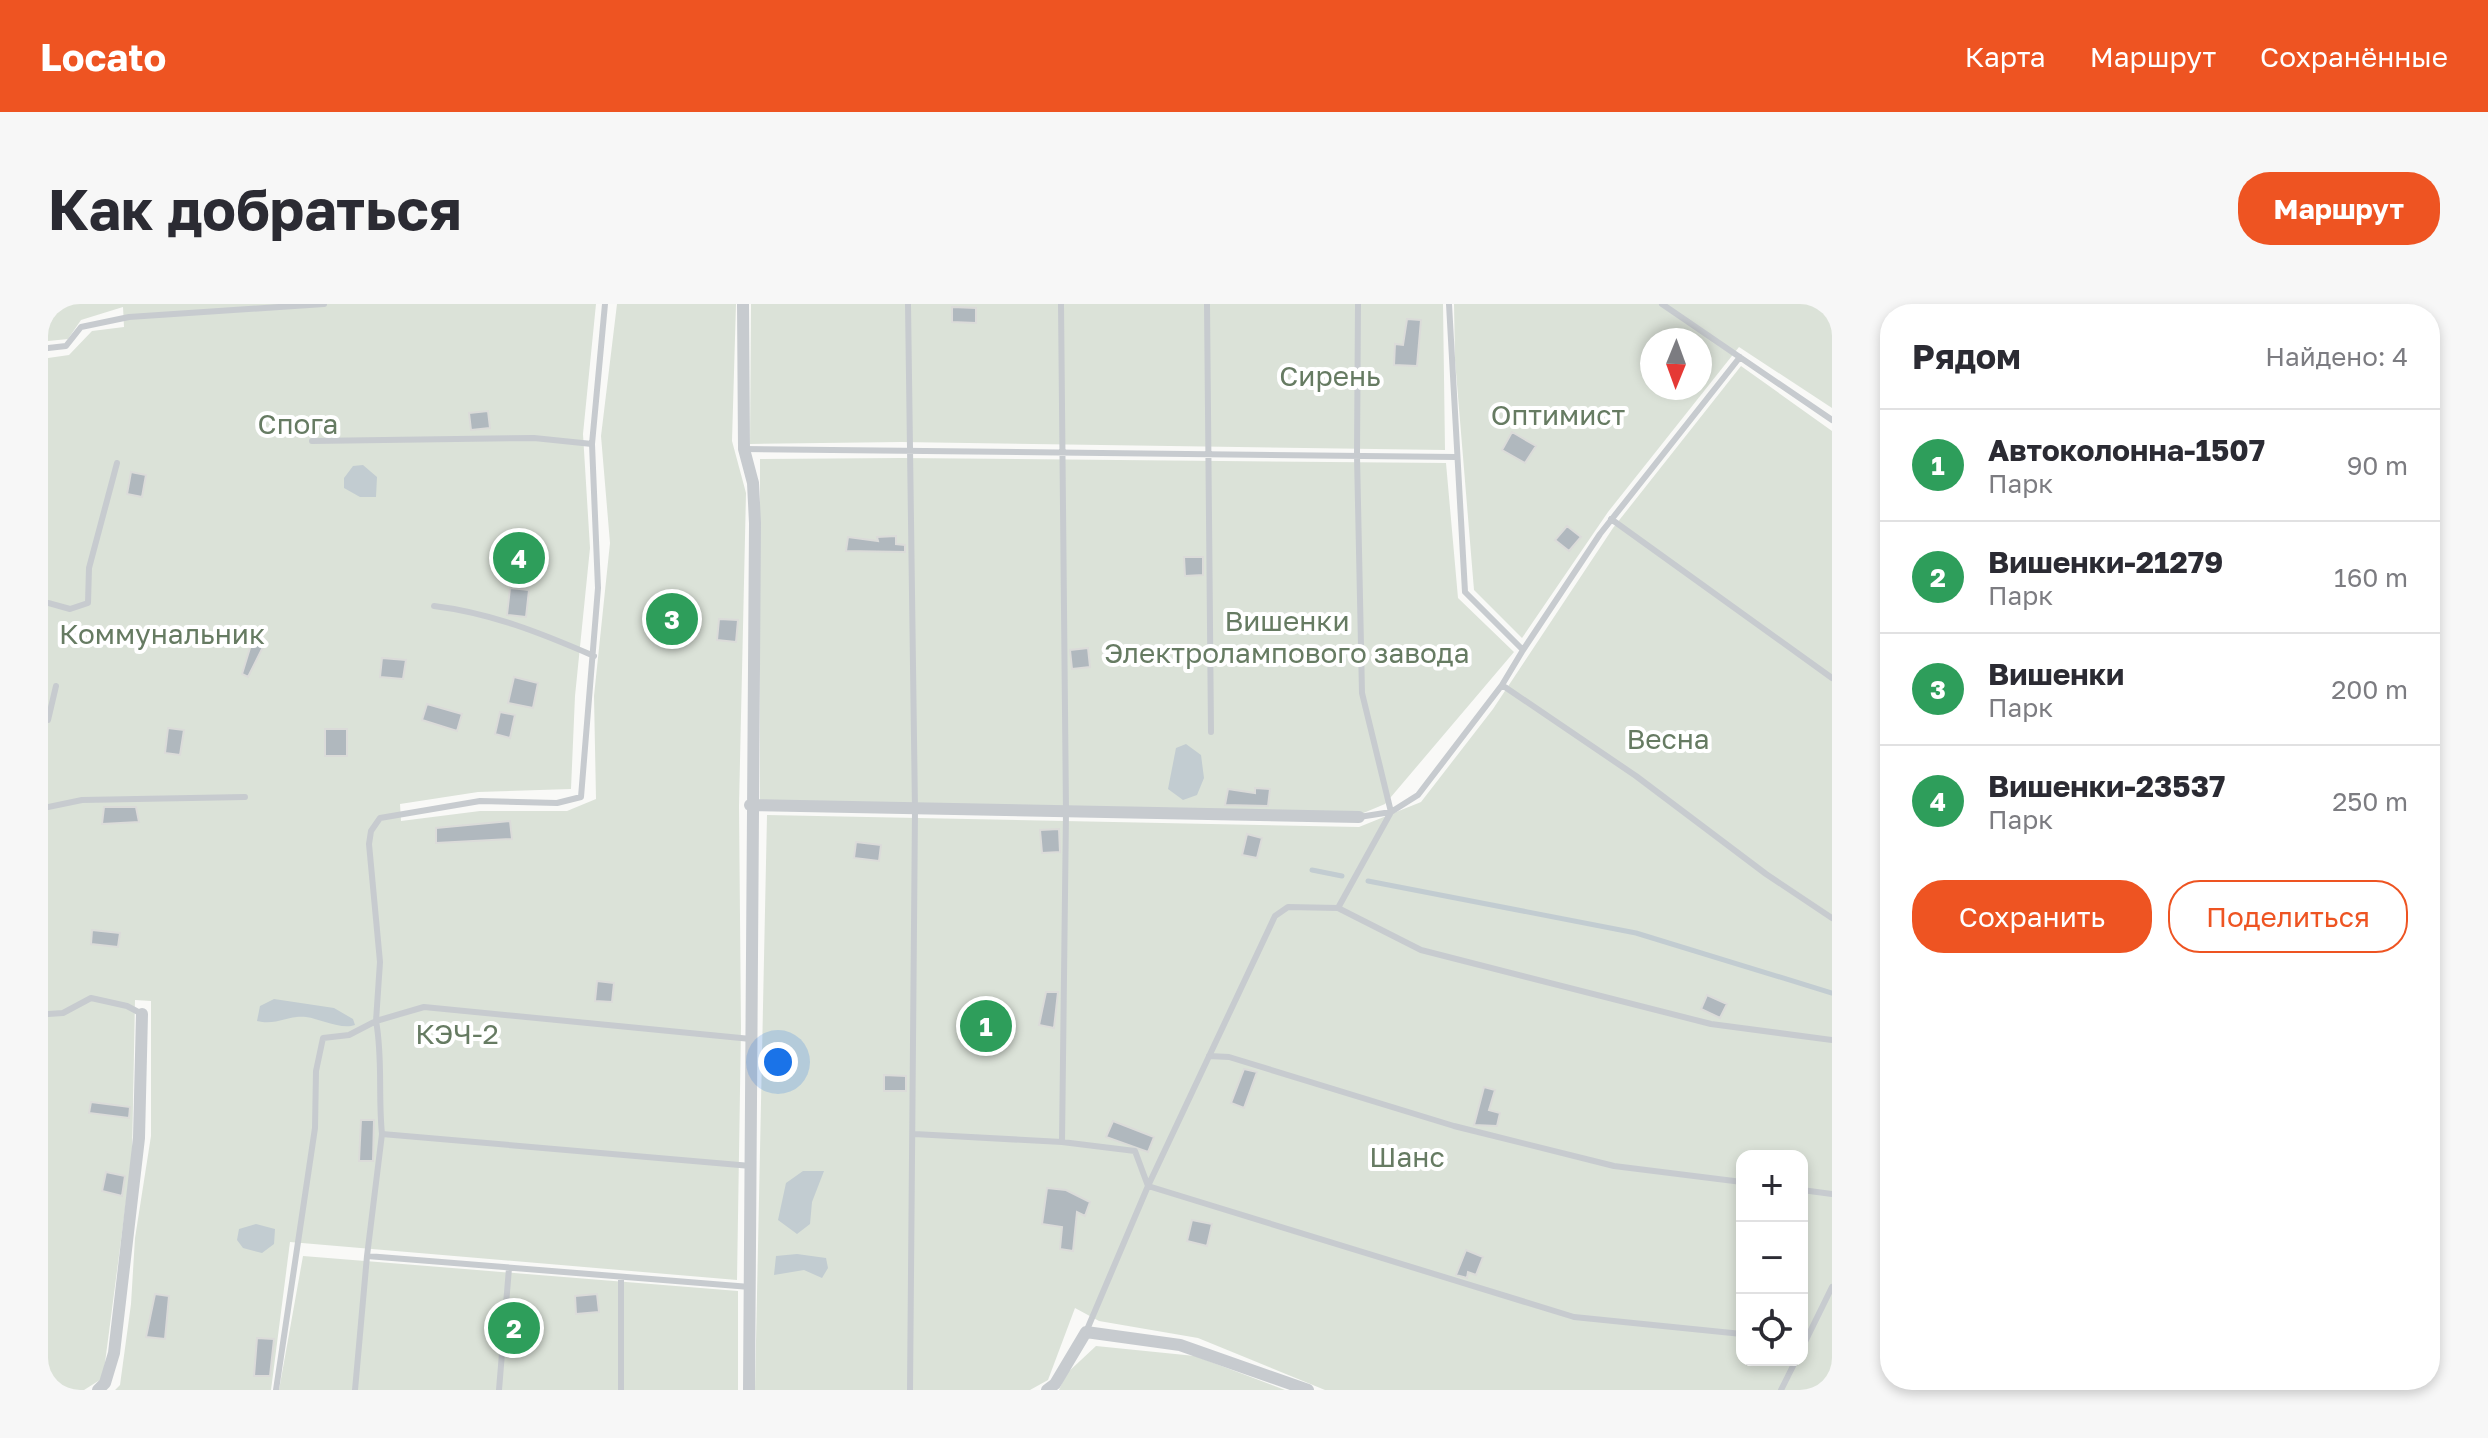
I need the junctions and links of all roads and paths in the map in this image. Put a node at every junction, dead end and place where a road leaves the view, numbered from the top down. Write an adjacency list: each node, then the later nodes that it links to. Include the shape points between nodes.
1 (324, 304): 10 (lane, via 129,317 81,327 66,346)
2 (605, 304): 14 (lane)
3 (743, 304): 15 (street)
4 (908, 304): 16 (lane)
5 (1061, 304): 17 (lane)
6 (1207, 304): 18 (lane)
7 (1358, 304): 19 (lane)
8 (1449, 304): 20 (lane)
9 (1662, 304): 11 (lane)
10 (48, 348)
11 (1740, 357): 12 (lane); 22 (lane)
12 (1832, 420)
13 (312, 441): 14 (lane, via 534,438)
14 (592, 444): 26 (lane, via 598,588)
15 (744, 449): 16 (lane); 33 (street, via 755,523)
16 (907, 452): 17 (lane); 35 (lane)
17 (1062, 453): 18 (lane); 36 (lane)
18 (1209, 455): 19 (lane); 31 (lane)
19 (1357, 456): 20 (lane); 37 (lane, via 1362,693)
20 (1456, 457): 25 (lane, via 1465,592)
21 (117, 463): 23 (lane, via 89,568 88,603 70,609)
22 (1611, 519): 25 (lane); 27 (lane)
23 (48, 603)
24 (434, 606): 26 (lane, via 520,624)
25 (1523, 650): 28 (lane)
26 (594, 656): 43 (lane, via 581,797 557,803 480,801 380,818 371,831 380,962)
27 (1832, 678)
28 (1502, 685): 37 (lane, via 1418,795); 40 (lane)
29 (56, 686): 30 (lane)
30 (48, 720)
31 (1211, 732)
32 (245, 797): 34 (lane, via 82,800)
33 (750, 805): 35 (street); 44 (street)
34 (48, 807)
35 (915, 810): 36 (street); 48 (lane)
36 (1066, 812): 38 (street); 49 (lane)
37 (1391, 812): 38 (lane); 39 (lane)
38 (1359, 817)
39 (1338, 908): 45 (lane, via 1421,950 1479,966 1711,1024); 46 (lane, via 1288,907 1275,916)
40 (1832, 918)
41 (48, 1014): 42 (lane, via 63,1013 91,998)
42 (142, 1014): 64 (street, via 139,1138 114,1353)
43 (376, 1021): 44 (lane, via 424,1007); 47 (lane); 65 (lane, via 349,1035 323,1038)
44 (751, 1039): 50 (street)
45 (1832, 1040)
46 (1209, 1056): 51 (lane, via 1229,1057 1454,1126 1614,1166); 52 (lane)
47 (382, 1134): 50 (lane); 55 (lane)
48 (914, 1134): 49 (lane); 70 (lane)
49 (1062, 1142): 52 (lane, via 1135,1151)
50 (751, 1166): 58 (street)
51 (1736, 1181)
52 (1148, 1186): 60 (lane); 61 (lane, via 1574,1317)
53 (1808, 1191): 54 (lane)
54 (1832, 1194)
55 (367, 1256): 56 (lane); 66 (lane)
56 (509, 1268): 57 (lane); 67 (lane)
57 (621, 1278): 58 (lane); 68 (lane)
58 (750, 1287): 69 (street)
59 (1832, 1287): 62 (lane)
60 (1086, 1332): 71 (street); 72 (street, via 1180,1345)
61 (1736, 1333)
62 (1808, 1333)
63 (1793, 1366): 73 (lane)
64 (98, 1390)
65 (276, 1390)
66 (355, 1390)
67 (499, 1390)
68 (621, 1390)
69 (749, 1390)
70 (910, 1390)
71 (1047, 1390)
72 (1308, 1390)
73 (1781, 1390)

